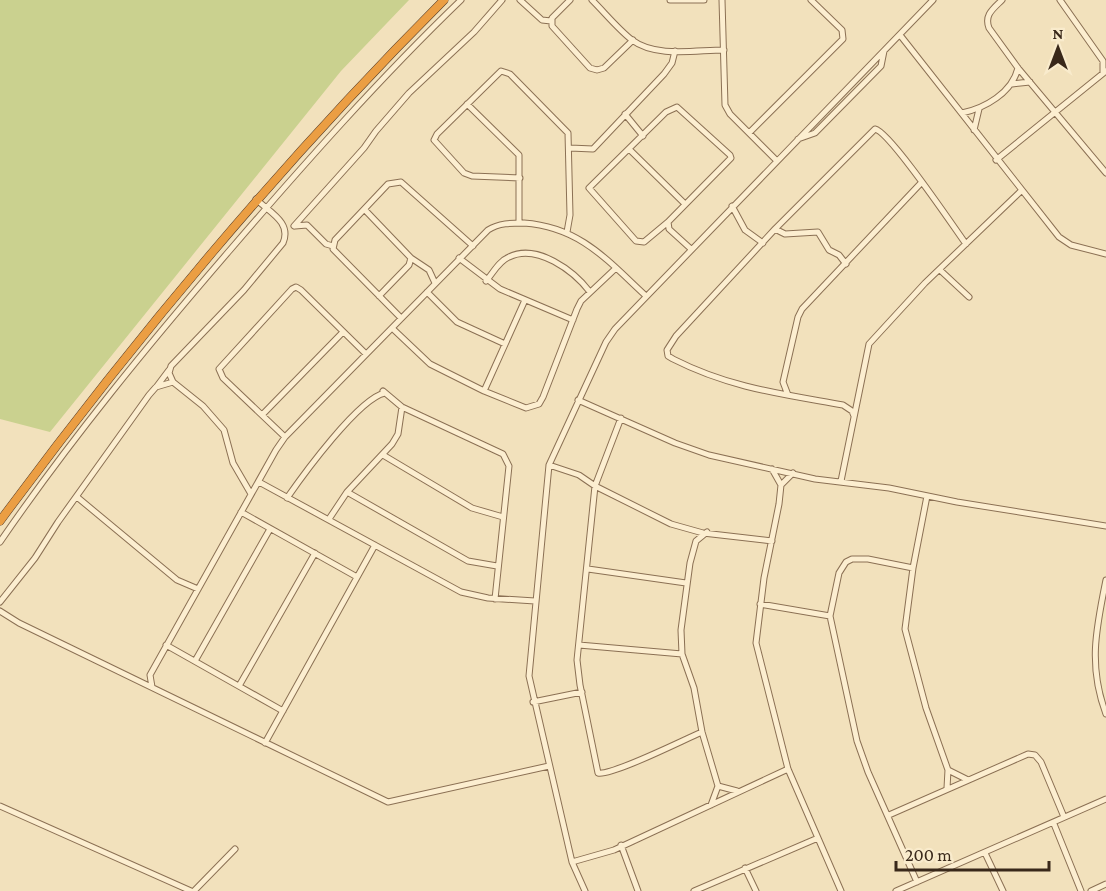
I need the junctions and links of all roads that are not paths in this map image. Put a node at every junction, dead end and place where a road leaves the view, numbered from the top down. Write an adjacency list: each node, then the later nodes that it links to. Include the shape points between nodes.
1 (444, 0): 45 (highway)
2 (461, 0): 48 (street)
3 (502, 0): 52 (street, via 392,112)
4 (520, 0): 15 (street, via 542,20)
5 (570, 0): 15 (street)
6 (592, 0): 17 (street)
7 (670, 0): 8 (street)
8 (695, 0): 9 (street)
9 (704, 0)
10 (722, 0): 18 (street)
11 (811, 0): 34 (street, via 842,30 843,39)
12 (933, 0): 16 (street)
13 (1002, 0): 22 (street, via 990,11 987,22)
14 (1060, 0): 21 (street)
15 (551, 21): 17 (street, via 555,31 590,68 597,70)
16 (900, 35): 20 (street); 31 (street)
17 (633, 40): 19 (street, via 653,50)
18 (724, 50): 19 (street); 34 (street, via 726,105)
19 (675, 51): 32 (street, via 664,74)
20 (885, 51): 24 (street); 27 (street, via 880,66)
21 (1104, 61): 23 (street)
22 (1018, 68): 25 (street); 26 (street)
23 (1104, 72): 30 (street)
24 (854, 82): 27 (street); 36 (street)
25 (1030, 82): 26 (street); 30 (street)
26 (1012, 84): 29 (street)
27 (858, 88): 36 (street, via 815,133)
28 (467, 104): 37 (street, via 496,74 505,71 564,127); 42 (street, via 515,149 521,163); 42 (street, via 437,134 437,146 464,173)
29 (979, 109): 31 (street); 33 (street)
30 (1054, 112): 40 (street); 41 (street)
31 (962, 113): 33 (street)
32 (625, 114): 35 (street); 37 (street, via 593,149)
33 (974, 129): 40 (street)
34 (749, 133): 39 (street)
35 (643, 136): 38 (street); 46 (street, via 670,108 677,107 730,154 730,161)
36 (796, 139): 39 (street)
37 (570, 148): 55 (street)
38 (629, 149): 46 (street); 50 (street, via 590,186 590,191 636,241 644,242)
39 (776, 160): 47 (street)
40 (996, 160): 44 (street)
41 (1106, 173)
42 (520, 178): 51 (street)
43 (921, 183): 54 (street, via 881,130 875,129); 57 (street); 64 (street)
44 (1021, 191): 57 (street); 61 (street, via 1059,237 1071,245)
45 (256, 199): 48 (street); 112 (highway, via 113,372)
46 (685, 204): 50 (street)
47 (732, 206): 56 (street, via 745,230); 60 (street)
48 (266, 208): 53 (street); 119 (street, via 113,391)
49 (365, 210): 58 (street); 59 (street, via 388,184 401,182); 62 (street)
50 (668, 222): 60 (street, via 669,229)
51 (519, 223): 55 (street); 59 (street, via 497,224)
52 (294, 226): 53 (street); 58 (street, via 307,225)
53 (285, 227): 81 (street, via 279,249)
54 (775, 229): 56 (street); 64 (street, via 785,234 818,232 829,250)
55 (567, 232): 65 (street, via 601,253)
56 (763, 243): 86 (street, via 667,350 673,359 723,381)
57 (966, 244): 66 (street)
58 (333, 246): 71 (street, via 334,252)
59 (473, 246): 63 (street)
60 (691, 249): 72 (street)
61 (1106, 254)
62 (411, 258): 68 (street, via 429,270); 71 (street)
63 (459, 258): 67 (street); 68 (street)
64 (846, 264): 83 (street, via 802,309)
65 (616, 268): 70 (street); 72 (street)
66 (939, 270): 73 (street); 88 (street, via 869,344)
67 (486, 281): 70 (street, via 510,256 529,254 566,268); 74 (street)
68 (435, 283): 69 (street)
69 (427, 292): 75 (street); 79 (street, via 457,322)
70 (590, 292): 76 (street, via 581,301)
71 (379, 296): 75 (street)
72 (646, 296): 89 (street, via 606,342)
73 (969, 297)
74 (525, 300): 76 (street); 79 (street)
75 (401, 318): 77 (street)
76 (573, 320): 85 (street, via 539,404 526,408)
77 (392, 328): 80 (street); 85 (street, via 430,364)
78 (343, 332): 80 (street); 92 (street); 92 (street, via 301,290 292,289 219,369 223,378)
79 (505, 344): 85 (street)
80 (366, 354): 95 (street)
81 (169, 370): 82 (street); 84 (street)
82 (173, 382): 84 (street); 105 (street, via 224,430 233,463)
83 (783, 382): 86 (street); 87 (street)
84 (156, 387): 107 (street)
85 (484, 391)
86 (769, 392): 87 (street)
87 (788, 395): 90 (street)
88 (857, 397): 90 (street); 93 (street)
89 (578, 400): 94 (street); 97 (street)
90 (843, 405): 93 (street)
91 (402, 407): 96 (street, via 398,434); 108 (street, via 383,391 314,459); 110 (street, via 503,454 509,466)
92 (262, 415): 95 (street)
93 (854, 416): 100 (street)
94 (621, 418): 98 (street, via 696,451); 103 (street)
95 (285, 437): 101 (street)
96 (383, 455): 104 (street); 110 (street, via 472,508)
97 (549, 465): 103 (street, via 579,475); 130 (street)
98 (772, 469): 99 (street); 102 (street)
99 (793, 472): 100 (street, via 814,479); 102 (street)
100 (841, 481): 106 (street)
101 (259, 482): 105 (street); 108 (street)
102 (781, 485): 118 (street)
103 (595, 486): 115 (street); 123 (street)
104 (347, 492): 111 (street); 122 (street, via 468,561)
105 (251, 494): 109 (street)
106 (927, 496): 113 (street); 124 (street)
107 (76, 497): 128 (street, via 177,580); 131 (street)
108 (287, 498): 111 (street)
109 (241, 512): 114 (street); 128 (street)
110 (503, 517): 122 (street)
111 (329, 519): 120 (street)
112 (0, 521)
113 (1106, 526)
114 (270, 529): 121 (street); 138 (street)
115 (690, 529): 116 (street); 117 (street)
116 (707, 532): 117 (street); 118 (street)
117 (696, 541): 127 (street)
118 (772, 541): 132 (street)
119 (0, 542)
120 (375, 545): 125 (street); 129 (street, via 461,592)
121 (315, 553): 125 (street); 140 (street)
122 (497, 566): 129 (street)
123 (588, 568): 127 (street); 136 (street)
124 (913, 568): 134 (street, via 852,558 839,573); 149 (street, via 906,637)
125 (357, 577): 143 (street)
126 (1106, 580): 144 (street, via 1094,663)
127 (686, 583): 137 (street, via 681,615)
128 (198, 589): 135 (street)
129 (495, 599): 130 (street)
130 (535, 601): 142 (street, via 529,676)
131 (0, 602)
132 (760, 604): 134 (street); 148 (street, via 756,643)
133 (0, 611): 139 (street)
134 (830, 616): 157 (street, via 857,741)
135 (166, 645): 138 (street); 139 (street, via 150,675)
136 (579, 645): 137 (street); 141 (street)
137 (682, 654): 145 (street, via 694,688)
138 (195, 661): 140 (street)
139 (152, 687): 146 (street)
140 (239, 687): 143 (street)
141 (582, 692): 142 (street); 145 (street, via 598,773 627,766)
142 (533, 702): 147 (street)
143 (283, 711): 146 (street)
144 (1106, 714)
145 (702, 732): 151 (street)
146 (265, 743): 147 (street, via 388,802)
147 (549, 766): 164 (street)
148 (788, 769): 153 (street); 160 (street)
149 (948, 770): 150 (street); 152 (street)
150 (968, 780): 152 (street); 158 (street, via 1028,754 1035,755 1047,773)
151 (718, 786): 153 (street); 155 (street)
152 (947, 788): 157 (street)
153 (738, 792): 155 (street)
154 (1106, 799): 158 (street)
155 (711, 805): 161 (street)
156 (0, 806): 168 (street)
157 (889, 815): 166 (street)
158 (1064, 817): 159 (street)
159 (1054, 824): 163 (street); 176 (street)
160 (818, 838): 165 (street); 173 (street)
161 (621, 845): 164 (street, via 599,856); 170 (street)
162 (234, 849): 168 (street)
163 (984, 854): 166 (street); 175 (street)
164 (572, 862): 169 (street)
165 (745, 868): 171 (street); 172 (street)
166 (917, 882): 174 (street)
167 (1106, 884): 177 (street)
168 (192, 891)
169 (585, 891)
170 (638, 891)
171 (694, 891)
172 (756, 891)
173 (841, 891)
174 (896, 891)
175 (1003, 891)
176 (1081, 891)
177 (1091, 891)

